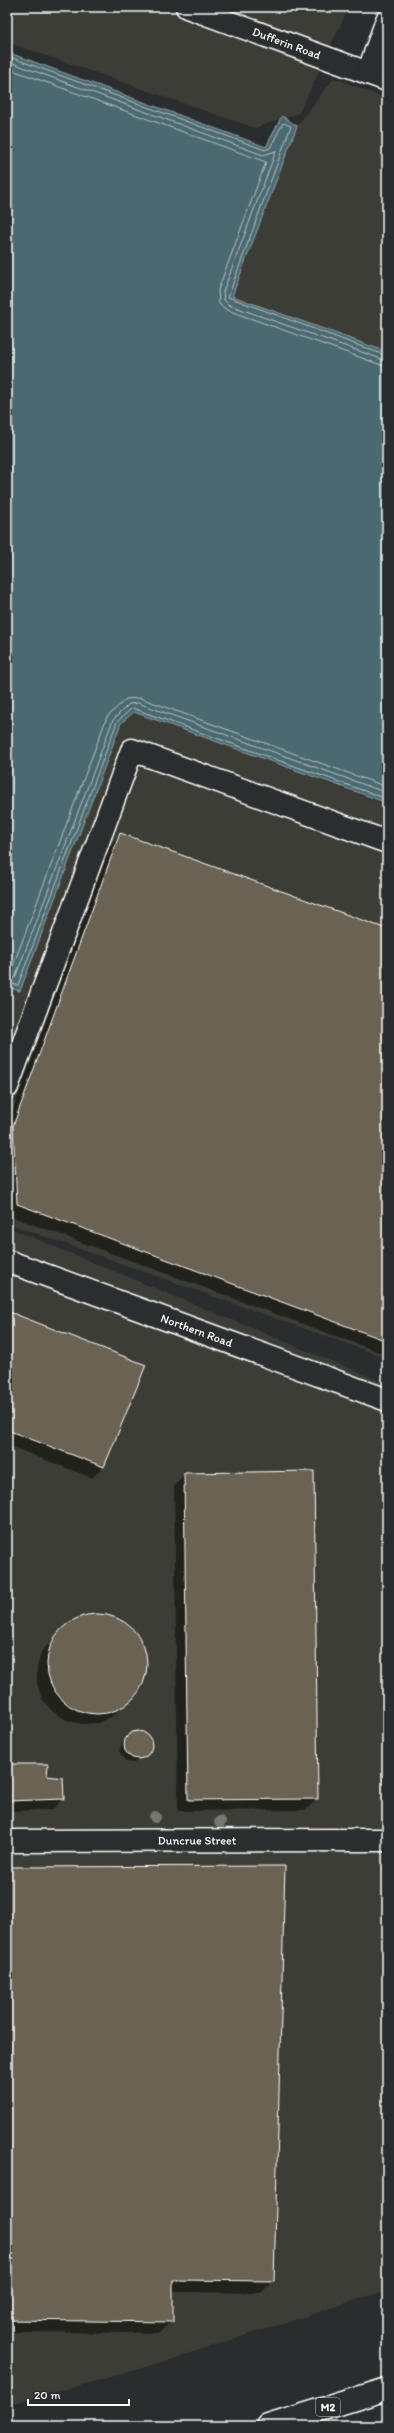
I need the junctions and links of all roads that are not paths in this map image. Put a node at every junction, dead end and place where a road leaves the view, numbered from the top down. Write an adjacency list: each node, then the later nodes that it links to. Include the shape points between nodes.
1 (187, 7): 3 (main road, Dufferin Road)
2 (387, 20): 3 (main road)
3 (377, 77)
4 (387, 842): 5 (main road, via 132,750)
5 (7, 1086)
6 (7, 1261): 7 (main road, Northern Road)
7 (387, 1400)
8 (387, 1840): 9 (main road, Duncrue Street)
9 (7, 1841)
10 (387, 2389): 11 (main road, M2)
11 (268, 2426)

